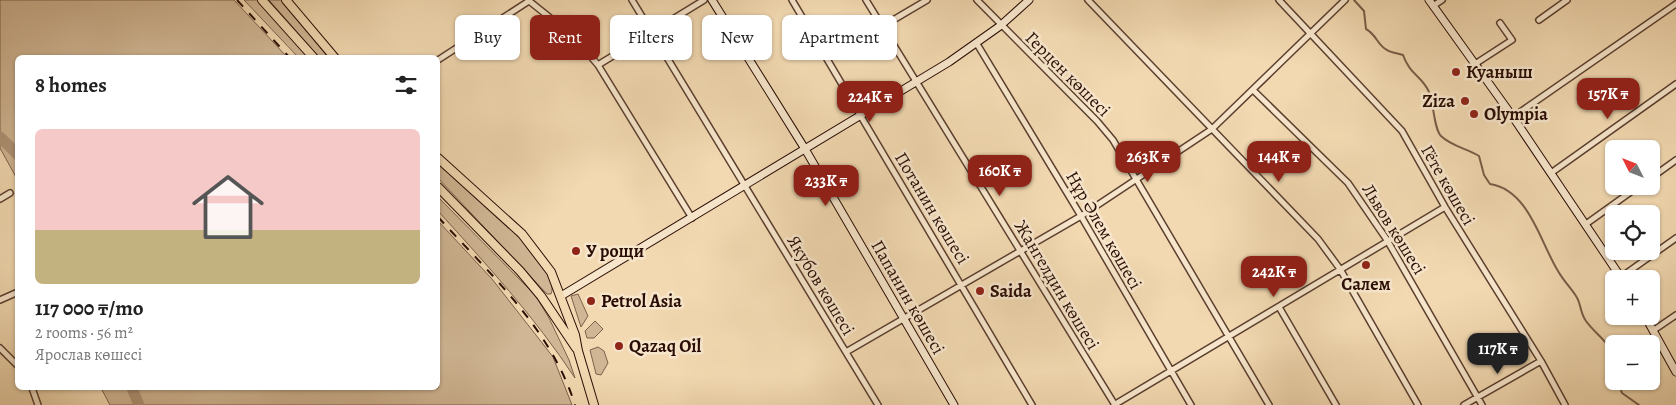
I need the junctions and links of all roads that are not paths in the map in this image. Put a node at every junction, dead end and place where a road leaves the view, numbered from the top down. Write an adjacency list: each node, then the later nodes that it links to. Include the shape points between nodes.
1 (262, 0): 29 (main road)
2 (286, 0): 30 (main road)
3 (528, 0): 32 (street); 35 (street, via 574,37)
4 (632, 0): 19 (street, Якубов көшесі)
5 (704, 0): 20 (street)
6 (712, 0): 42 (main road, Папанин көшесі)
7 (792, 0): 39 (street, Потанин көшесі)
8 (866, 0): 21 (street, Жангелдин көшесі)
9 (927, 0): 22 (street)
10 (977, 0): 25 (street, Герцен көшесі)
11 (1029, 0): 25 (main road)
12 (1088, 0): 41 (street)
13 (1279, 0): 26 (street, Гёте көшесі)
14 (1345, 0): 26 (street)
15 (1442, 0): 17 (street)
16 (1567, 0): 23 (street)
17 (1431, 3): 34 (main road)
18 (1676, 4): 40 (street)
19 (641, 15)
20 (680, 15)
21 (875, 15)
22 (897, 17)
23 (1539, 20)
24 (1500, 23): 34 (street, via 1512,40)
25 (1000, 26): 27 (main road); 47 (street, Герцен көшесі, via 1097,121 1113,140)
26 (1312, 33): 38 (street); 53 (street, Гёте көшесі, via 1402,131)
27 (977, 44): 36 (main road); 54 (street, Нұр Әлем көшесі)
28 (897, 49): 36 (street, Жангелдин көшесі)
29 (311, 55)
30 (332, 55)
31 (610, 58): 35 (street)
32 (440, 59)
33 (669, 60): 48 (street, Якубов көшесі)
34 (1475, 64): 40 (main road)
35 (598, 65): 55 (street)
36 (918, 81): 39 (main road); 59 (street, Жангелдин көшесі)
37 (1676, 84): 46 (street)
38 (1253, 90): 41 (street); 58 (street, Львов көшесі, via 1348,183)
39 (861, 116): 42 (main road); 63 (street, Потанин көшесі)
40 (1513, 117): 46 (main road)
41 (1212, 129): 47 (street); 60 (street, via 1310,229)
42 (805, 149): 48 (main road); 69 (main road, Папанин көшесі)
43 (440, 160): 65 (main road, via 522,234 551,272)
44 (1676, 160): 45 (street)
45 (1660, 172)
46 (1552, 173): 56 (main road)
47 (1136, 182): 54 (street); 72 (street, Герцен көшесі)
48 (746, 186): 55 (main road); 75 (street, Якубов көшесі)
49 (440, 189): 74 (main road, via 526,277)
50 (10, 193): 52 (street)
51 (1626, 195): 56 (street)
52 (0, 199)
53 (1444, 207): 58 (street); 76 (street, Гёте көшесі)
54 (1081, 216): 59 (street); 78 (street, Нұр Әлем көшесі)
55 (692, 218): 65 (main road)
56 (1586, 224): 61 (main road)
57 (1676, 238): 62 (street)
58 (1387, 240): 60 (street); 81 (street, Львов көшесі)
59 (1021, 250): 63 (street); 87 (street, Жангелдин көшесі)
60 (1340, 269): 67 (street); 91 (street)
61 (1616, 270)
62 (1632, 270)
63 (962, 286): 69 (street); 86 (street, Потанин көшесі)
64 (15, 293): 66 (street)
65 (562, 296): 74 (main road)
66 (0, 300)
67 (1279, 307): 72 (street); 90 (street)
68 (1676, 315): 71 (street)
69 (904, 320): 75 (street); 85 (main road, Папанин көшесі)
70 (1651, 325): 71 (main road)
71 (1654, 330): 79 (main road)
72 (1228, 336): 78 (street); 89 (street, Герцен көшесі)
73 (0, 348): 77 (street)
74 (578, 352): 83 (main road)
75 (846, 352): 84 (street, Якубов көшесі)
76 (1541, 361): 81 (street); 94 (street, Гёте көшесі)
77 (15, 363)
78 (1170, 371): 87 (street); 88 (street, Нұр Әлем көшесі)
79 (1676, 372)
80 (33, 390): 82 (street)
81 (1478, 398): 92 (street); 93 (street, Львов көшесі)
82 (38, 405)
83 (594, 405)
84 (878, 405)
85 (954, 405)
86 (1032, 405)
87 (1114, 405)
88 (1191, 405)
89 (1269, 405)
90 (1336, 405)
91 (1418, 405)
92 (1464, 405)
93 (1482, 405)
94 (1565, 405)

